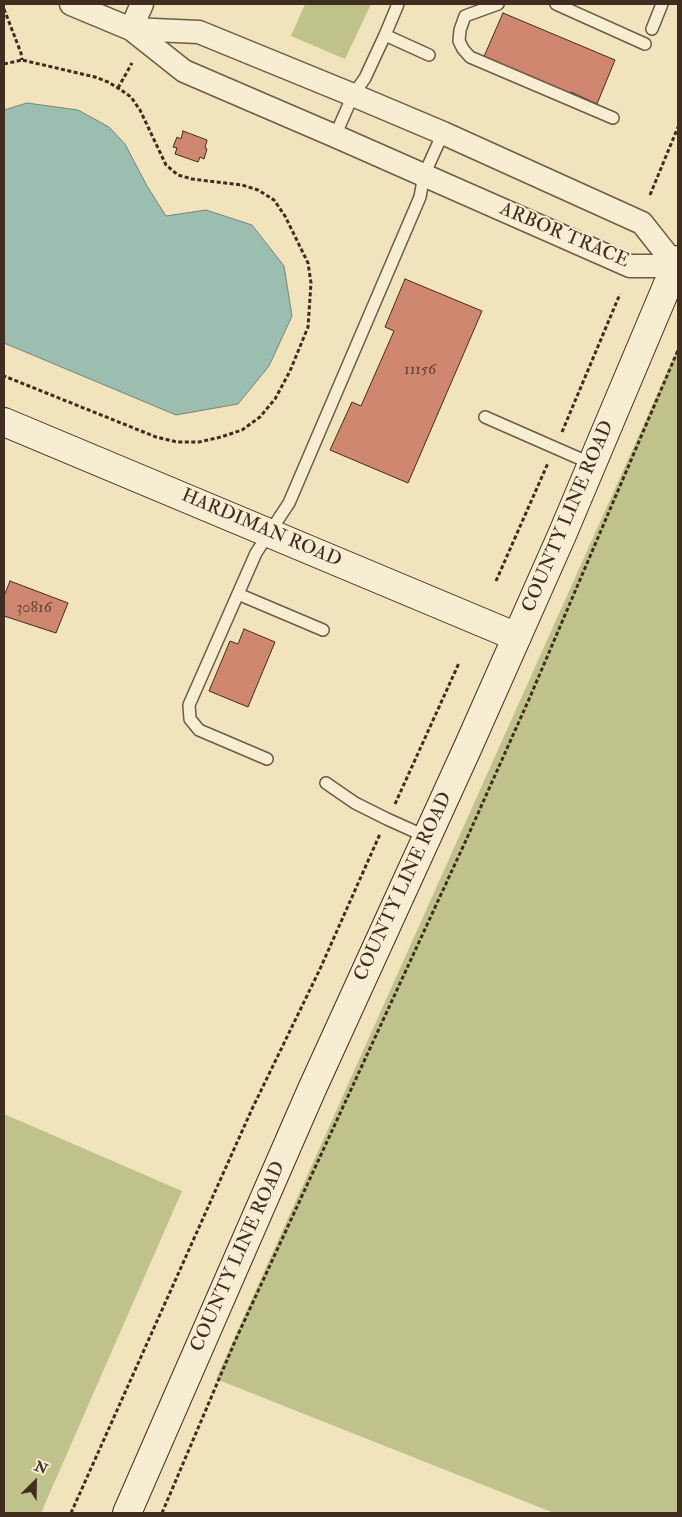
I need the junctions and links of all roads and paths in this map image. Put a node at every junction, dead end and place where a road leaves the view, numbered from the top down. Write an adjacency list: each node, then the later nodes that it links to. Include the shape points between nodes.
1 (71, 4): 9 (street, ARBOR TRACE)
2 (142, 4): 9 (street)
3 (398, 4): 11 (lane)
4 (498, 4): 8 (lane)
5 (556, 4): 12 (lane)
6 (662, 4): 10 (lane)
7 (4, 9): 14 (path)
8 (466, 10): 19 (lane, via 460,40 470,57)
9 (131, 29): 18 (street, ARBOR TRACE, via 199,32); 22 (street, ARBOR TRACE, via 184,71)
10 (652, 29)
11 (384, 35): 13 (lane); 18 (lane, via 365,78)
12 (645, 44)
13 (429, 55)
14 (22, 60): 16 (path); 17 (path, via 96,78)
15 (132, 63): 17 (path)
16 (4, 64)
17 (118, 88): 27 (path, via 131,97 140,110 166,165 178,175 242,185 274,200 308,263 311,283 308,327 290,371 275,399 260,417 242,430 199,442 177,442 156,436)
18 (354, 94): 21 (street, ARBOR TRACE); 22 (lane)
19 (613, 118)
20 (678, 127): 24 (path)
21 (443, 133): 23 (lane); 25 (street, ARBOR TRACE, via 642,223)
22 (335, 136): 23 (street, ARBOR TRACE)
23 (424, 175): 25 (street, ARBOR TRACE, via 630,266); 31 (lane, via 420,197 289,503)
24 (650, 196)
25 (677, 264): 30 (main road, COUNTY LINE ROAD)
26 (678, 350): 42 (path, via 534,688 240,1330)
27 (4, 376)
28 (484, 417): 30 (lane)
29 (4, 422): 31 (main road, HARDIMAN ROAD)
30 (592, 464): 34 (main road, COUNTY LINE ROAD)
31 (270, 532): 32 (lane, via 256,553); 34 (main road, HARDIMAN ROAD)
32 (238, 594): 33 (lane); 36 (lane, via 189,705 190,719 199,730)
33 (323, 630)
34 (517, 637): 39 (main road, COUNTY LINE ROAD)
35 (459, 664): 38 (path)
36 (268, 759)
37 (326, 783): 38 (lane)
38 (387, 820): 39 (lane); 40 (path, via 320,970 252,1109)
39 (427, 837): 41 (main road, COUNTY LINE ROAD, via 312,1089)
40 (71, 1513)
41 (127, 1513)
42 (162, 1513)

